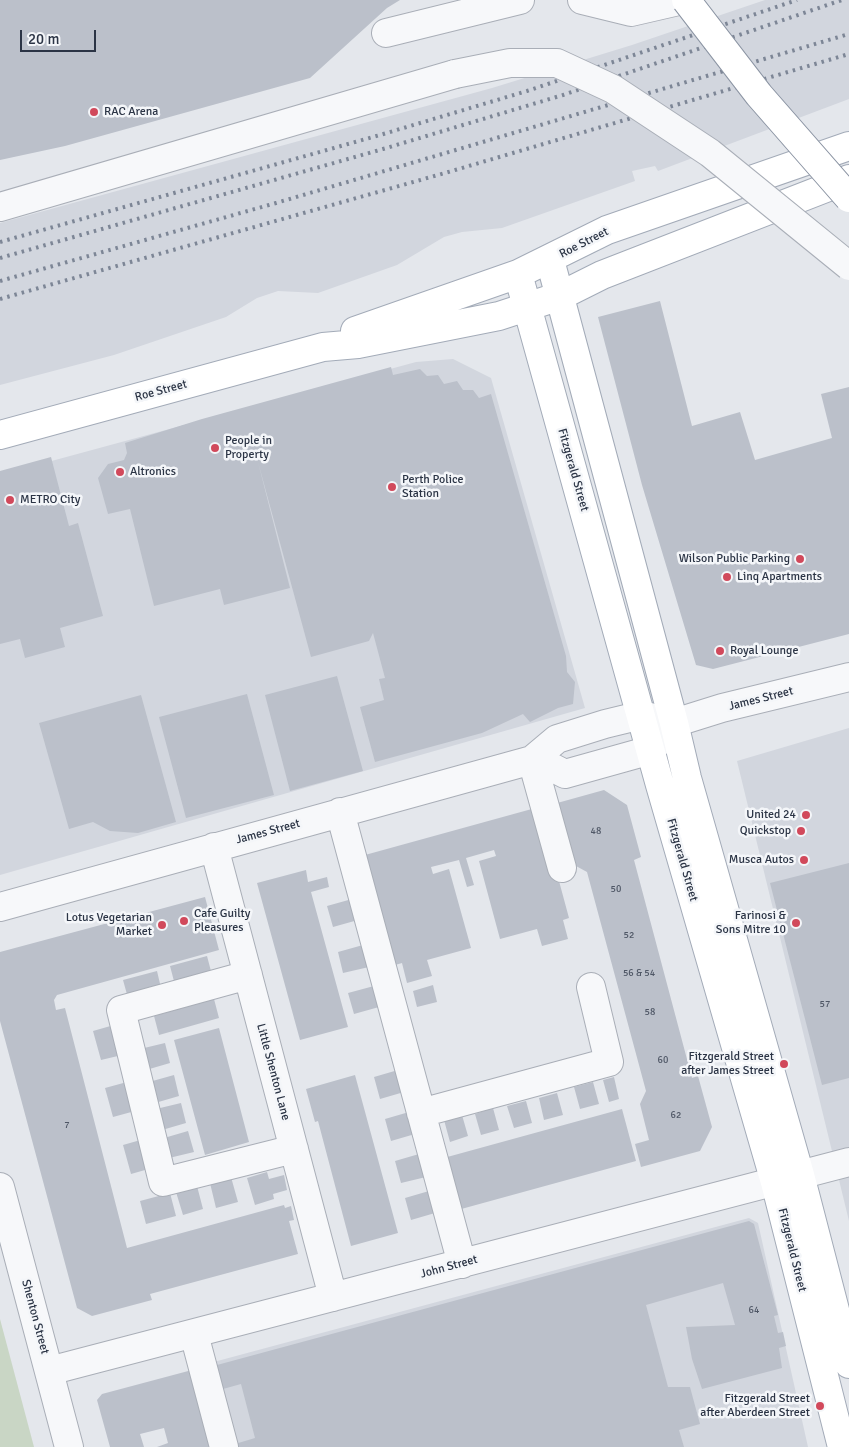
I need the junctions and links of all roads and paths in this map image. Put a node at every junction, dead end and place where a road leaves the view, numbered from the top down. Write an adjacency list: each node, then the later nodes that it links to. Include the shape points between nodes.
1 (520, 0): 4 (street)
2 (582, 0): 3 (street, via 631,12)
3 (684, 0): 7 (main road, bridge, via 759,95)
4 (386, 33)
5 (849, 146): 9 (main road, Roe Street, via 607,230)
6 (849, 179): 12 (main road, Roe Street, via 602,275)
7 (849, 198)
8 (0, 207): 10 (street, bridge, via 455,74 510,63 557,63 613,89 710,153)
9 (550, 260): 11 (main road, Roe Street); 12 (main road, Fitzgerald Street)
10 (849, 266)
11 (518, 274): 13 (main road, Fitzgerald Street); 14 (main road, Roe Street, via 354,331)
12 (560, 296): 13 (main road, Roe Street); 18 (main road, Fitzgerald Street)
13 (527, 307): 14 (main road, Roe Street, via 432,330); 17 (main road, Fitzgerald Street)
14 (323, 348): 15 (main road, Roe Street)
15 (0, 435)
16 (849, 677): 18 (street, James Street)
17 (642, 715): 18 (street, James Street); 19 (main road, Fitzgerald Street); 20 (street, James Street, via 557,739)
18 (674, 723): 19 (street); 30 (main road, Fitzgerald Street)
19 (651, 750): 20 (street, via 565,774); 30 (main road, Fitzgerald Street)
20 (534, 760): 21 (street, James Street); 23 (street)
21 (340, 812): 22 (street, James Street); 27 (street)
22 (214, 847): 24 (street, James Street); 25 (street, Little Shenton Lane)
23 (562, 868)
24 (0, 907)
25 (248, 975): 28 (street, Little Shenton Lane); 28 (street, via 121,1010 163,1182)
26 (591, 987): 27 (street, via 609,1062)
27 (421, 1113): 32 (street)
28 (294, 1149): 33 (street, Little Shenton Lane)
29 (849, 1162): 30 (street, John Street)
30 (787, 1178): 32 (street, John Street); 35 (main road, Fitzgerald Street); 39 (main road, Fitzgerald Street)
31 (0, 1187): 36 (street, Shenton Street)
32 (462, 1264): 33 (street, John Street)
33 (333, 1297): 34 (street, John Street)
34 (194, 1334): 36 (street, John Street); 38 (street)
35 (849, 1364)
36 (49, 1371): 37 (street, Shenton Street)
37 (69, 1447)
38 (224, 1447)
39 (842, 1447)

